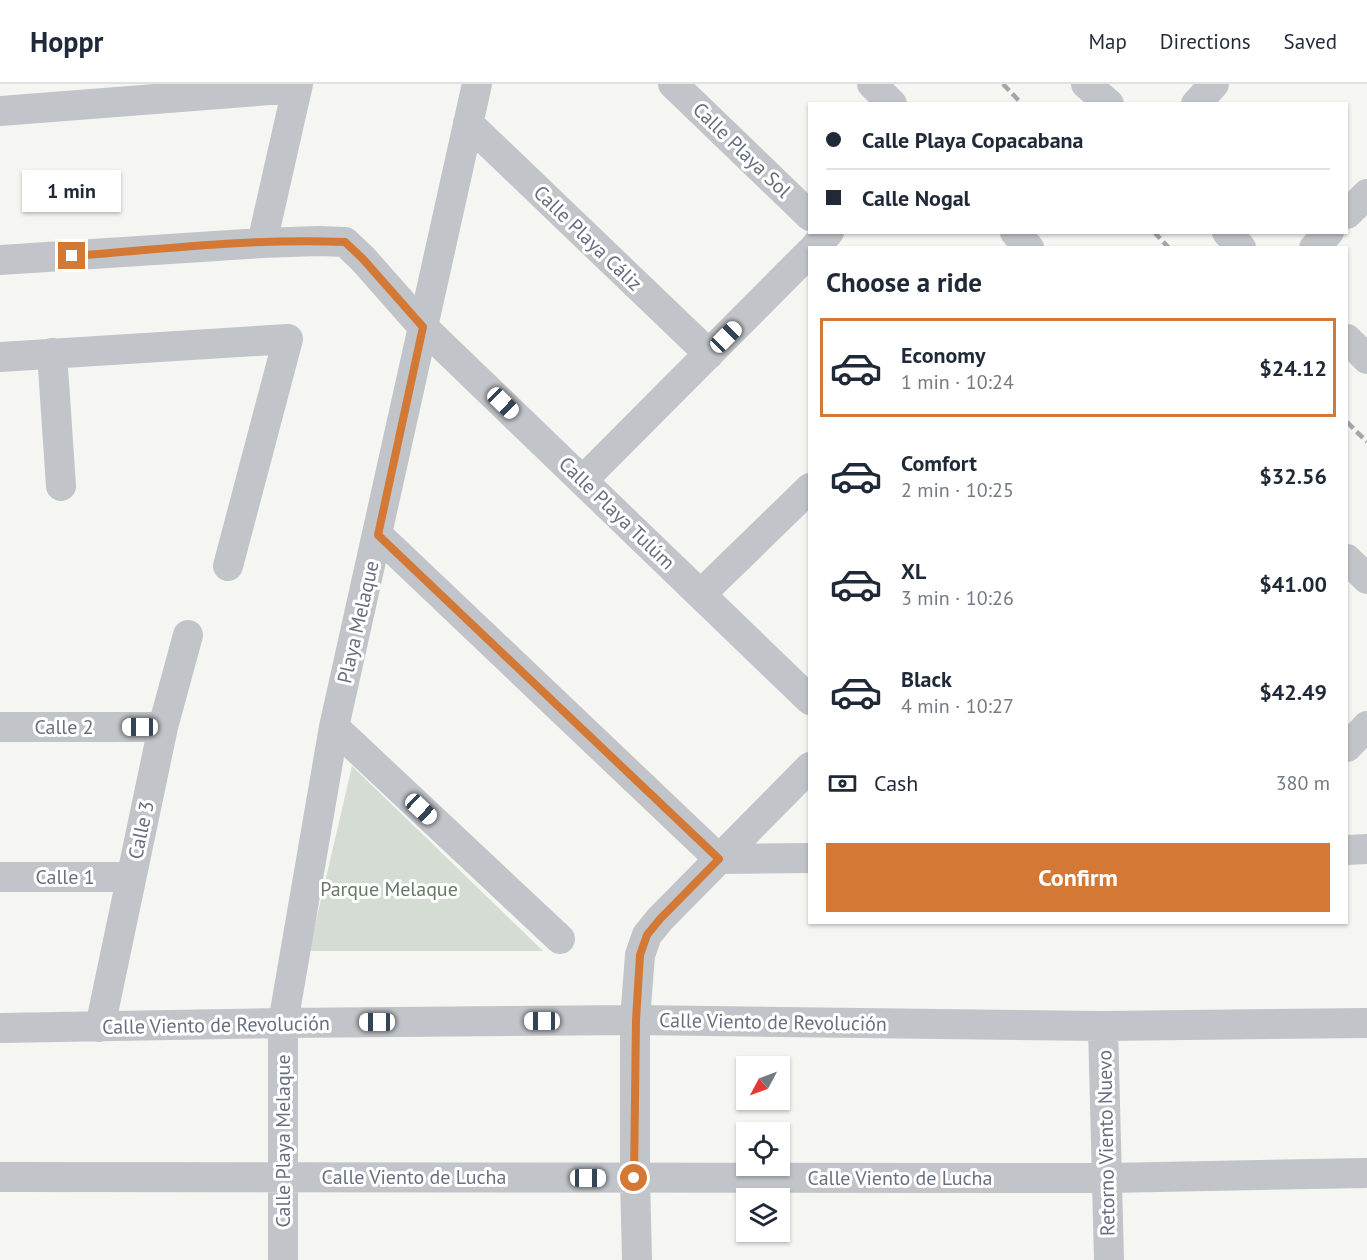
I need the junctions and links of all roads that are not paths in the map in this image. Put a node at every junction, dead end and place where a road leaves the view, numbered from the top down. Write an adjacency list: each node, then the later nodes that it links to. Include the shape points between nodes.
1 (477, 84): 11 (street, Playa Melaque)
2 (673, 84): 14 (street, Calle Playa Sol)
3 (872, 84): 7 (street)
4 (1086, 84): 8 (street)
5 (1214, 84): 9 (street)
6 (298, 86): 10 (street); 18 (street)
7 (890, 102)
8 (1107, 102)
9 (1198, 102)
10 (0, 111)
11 (468, 123): 24 (street, Playa Melaque); 27 (street, Calle Playa Cáliz)
12 (1367, 194): 13 (street)
13 (1348, 213)
14 (808, 224)
15 (1017, 234): 19 (street)
16 (1229, 234): 20 (street)
17 (1327, 234): 21 (street)
18 (262, 243): 23 (street, Calle Playa Tulúm); 24 (street, Calle Playa Tulúm, via 345,242)
19 (1027, 246)
20 (1239, 246)
21 (1316, 246)
22 (808, 249): 27 (street)
23 (0, 260)
24 (423, 327): 30 (street, Calle Playa Tulúm); 33 (street, Playa Melaque)
25 (1348, 340): 29 (street)
26 (52, 353): 28 (street); 31 (street); 35 (street, via 288,339)
27 (709, 354): 30 (street)
28 (0, 357)
29 (1367, 359)
30 (583, 480): 37 (street, Calle Playa Tulúm)
31 (61, 486)
32 (808, 490): 37 (street)
33 (378, 535): 43 (street, Playa Melaque); 49 (street)
34 (1348, 560): 36 (street)
35 (228, 566)
36 (1367, 579)
37 (700, 594): 39 (street, Calle Playa Tulúm)
38 (188, 635): 42 (street, Calle 3)
39 (808, 698)
40 (1367, 726): 44 (street)
41 (0, 727): 42 (street, Calle 2)
42 (163, 727): 51 (street, Calle 3)
43 (334, 727): 52 (street); 54 (street, Playa Melaque)
44 (1348, 746)
45 (808, 768): 49 (street)
46 (1348, 849): 47 (street)
47 (1367, 849)
48 (808, 858): 49 (street)
49 (719, 859): 53 (street, via 647,935 640,955)
50 (0, 877): 51 (street, Calle 1)
51 (131, 877): 57 (street, Calle 3)
52 (560, 939)
53 (636, 1020): 54 (street, Calle Viento de Revolución); 56 (street, Calle Viento de Revolución); 62 (street)
54 (283, 1023): 57 (street, Calle Viento de Revolución); 60 (street, Calle Playa Melaque)
55 (1367, 1023): 56 (street, Calle Viento de Revolución)
56 (1103, 1026): 63 (street, Retorno Viento Nuevo)
57 (100, 1027): 58 (street, Calle Viento de Revolución)
58 (0, 1028)
59 (1367, 1173): 63 (street, Calle Viento de Lucha)
60 (283, 1176): 61 (street, Calle Viento de Lucha); 62 (street, Calle Viento de Lucha); 64 (street, Calle Playa Melaque)
61 (0, 1177)
62 (634, 1178): 63 (street, Calle Viento de Lucha); 65 (street)
63 (1108, 1178): 66 (street, Retorno Viento Nuevo)
64 (283, 1260)
65 (637, 1260)
66 (1109, 1260)

